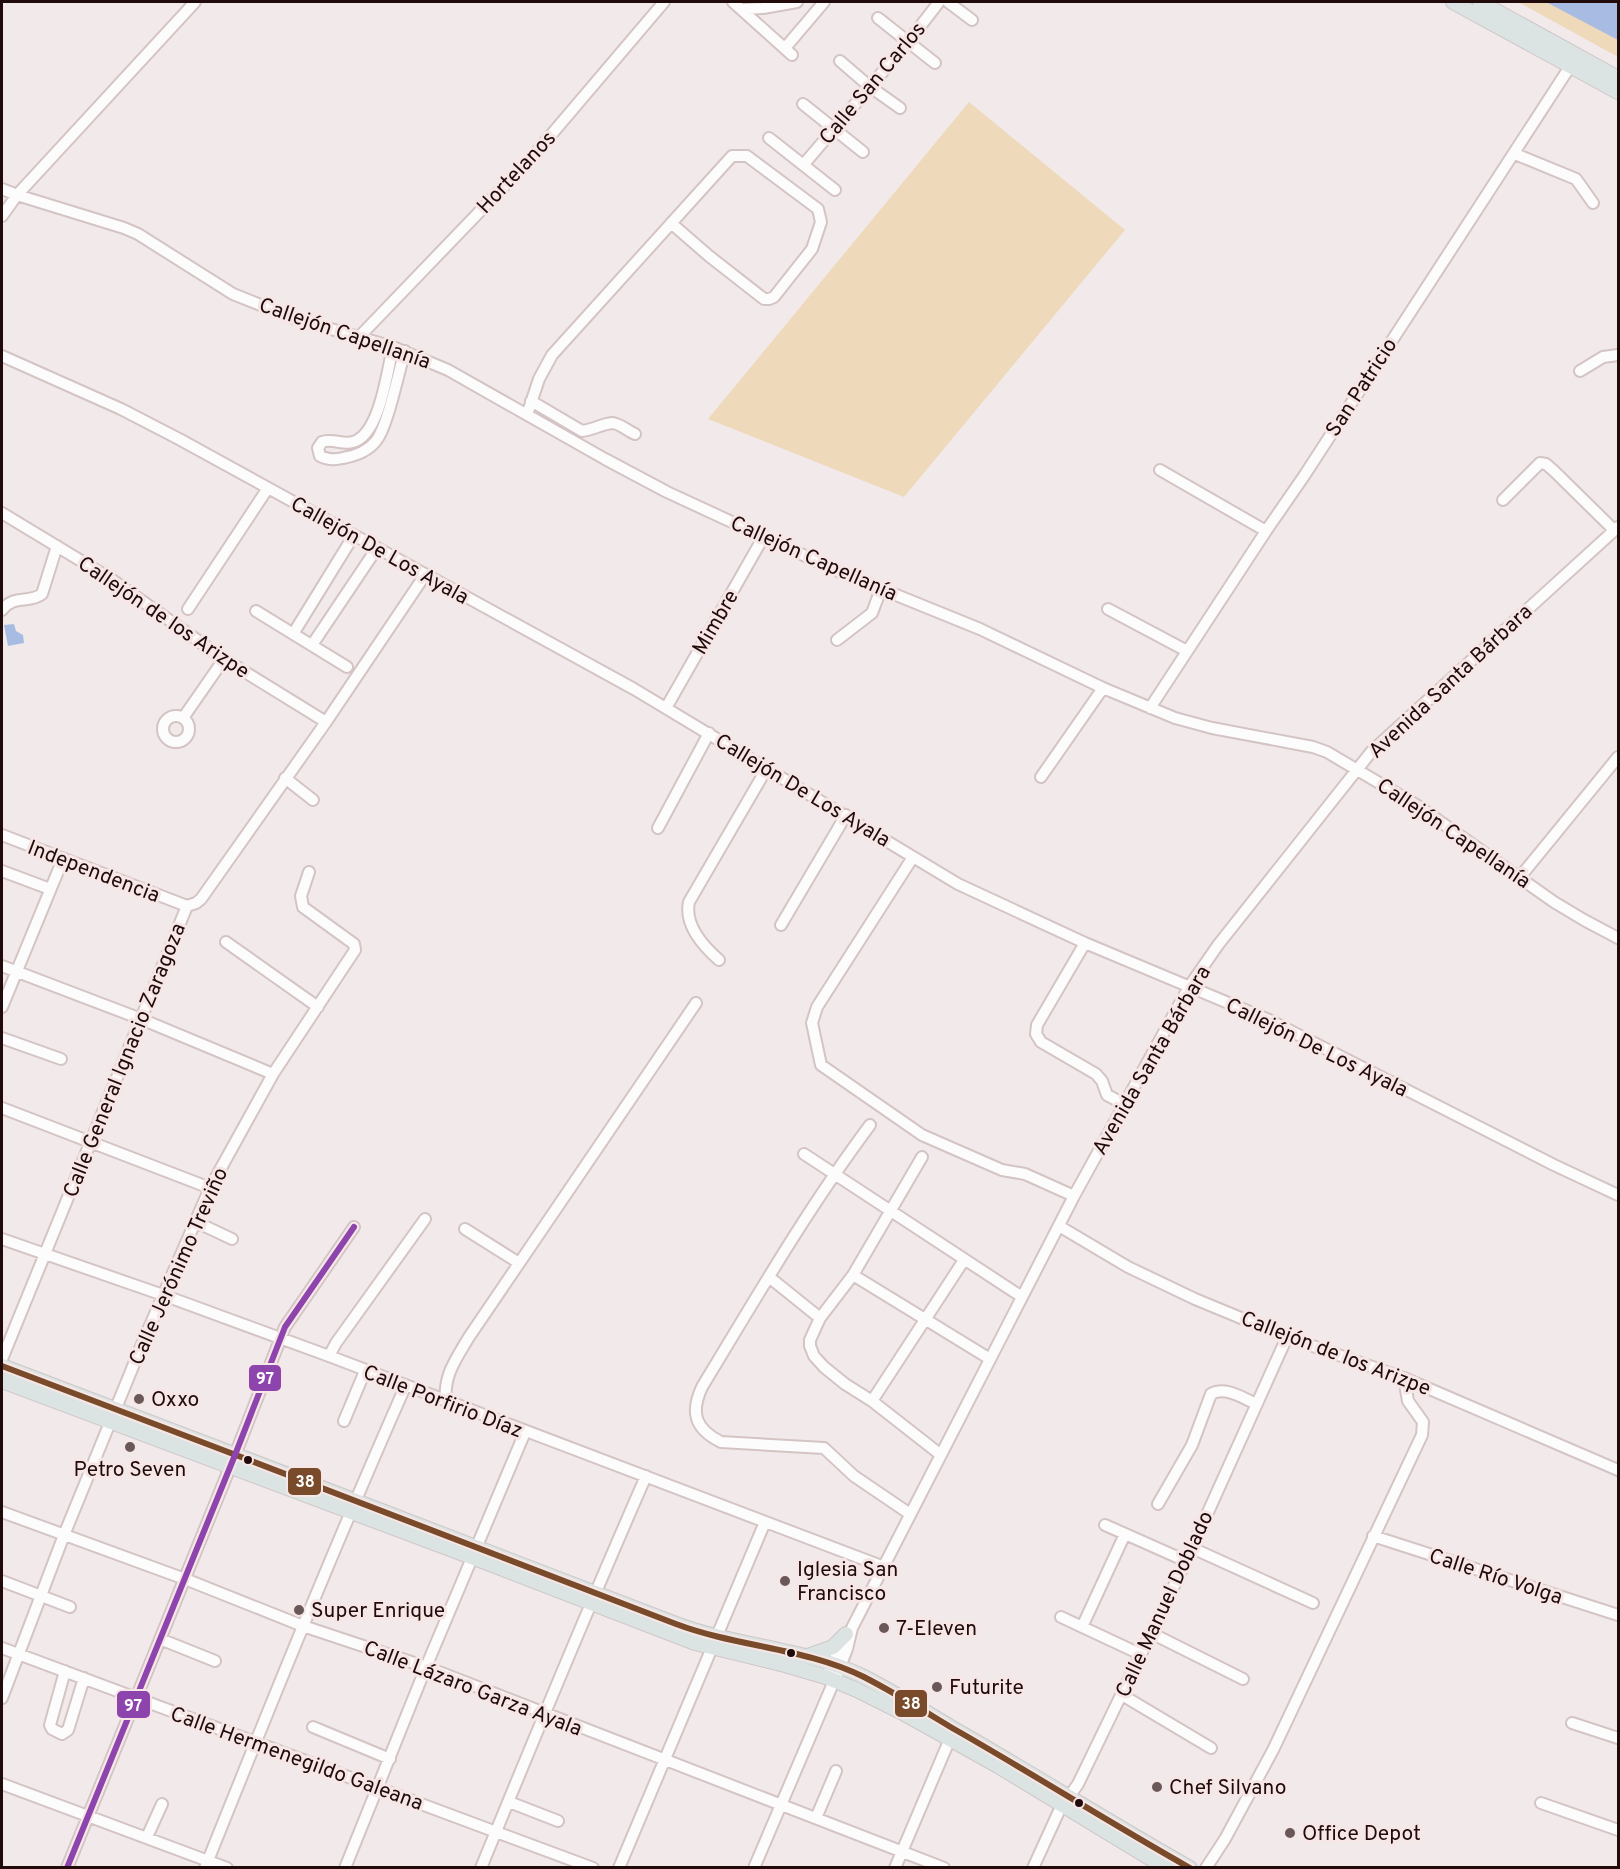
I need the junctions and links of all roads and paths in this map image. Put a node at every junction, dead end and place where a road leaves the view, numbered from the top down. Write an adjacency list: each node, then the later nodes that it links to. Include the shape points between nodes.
1 (195, 2): 28 (street)
2 (664, 2): 32 (street, Hortelanos, via 534,155)
3 (797, 2): 9 (street, via 763,8)
4 (824, 2): 9 (street, via 789,51)
5 (939, 2): 12 (street, Calle San Carlos)
6 (948, 2): 11 (street)
7 (1453, 2): 15 (main road)
8 (1480, 2): 16 (main road)
9 (737, 5)
10 (878, 18): 12 (street)
11 (972, 20)
12 (909, 42): 14 (street); 17 (street, Calle San Carlos)
13 (840, 62): 17 (street)
14 (935, 63)
15 (1571, 65): 18 (main road); 24 (street, San Patricio)
16 (1618, 78)
17 (869, 86): 20 (street); 21 (street, Calle San Carlos)
18 (1618, 92)
19 (803, 104): 21 (street)
20 (900, 108)
21 (834, 128): 23 (street); 25 (street, Calle San Carlos)
22 (770, 138): 25 (street)
23 (863, 152)
24 (1515, 154): 29 (street, via 1575,179); 47 (street, San Patricio)
25 (804, 164): 27 (street)
26 (2, 189): 28 (street, Callejón Capellanía)
27 (835, 190)
28 (16, 195): 30 (street); 32 (street, Callejón Capellanía, via 124,228 233,294 293,318)
29 (1593, 203)
30 (2, 216)
31 (671, 223): 31 (street, via 738,154 747,156 818,209 821,222 812,249 769,299 745,285); 39 (street, via 552,355)
32 (359, 337): 33 (street, Callejón Capellanía)
33 (393, 347): 34 (street, Callejón Capellanía); 38 (street)
34 (405, 351): 38 (street); 40 (street, Callejón Capellanía, via 448,370)
35 (1618, 355): 37 (street, via 1603,357)
36 (2, 356): 43 (street, Callejón De Los Ayala, via 122,409)
37 (1581, 371)
38 (390, 382): 38 (street, via 367,433 347,443 322,442 318,448 320,456 349,457 371,447 381,433)
39 (531, 401): 40 (street); 41 (street, via 582,431 612,423)
40 (526, 415): 49 (street, Callejón Capellanía, via 667,492)
41 (635, 434)
42 (1161, 470): 47 (street)
43 (268, 488): 48 (street, Callejón De Los Ayala); 54 (street)
44 (1503, 500): 46 (street, via 1543,463)
45 (2, 513): 50 (street, Callejón de los Arizpe)
46 (1616, 528): 72 (street, Avenida Santa Bárbara, via 1390,734)
47 (1266, 531): 61 (street, San Patricio)
48 (354, 535): 51 (street, Callejón De Los Ayala); 58 (street)
49 (764, 536): 53 (street, Callejón Capellanía); 65 (street, Mimbre)
50 (57, 546): 56 (street, via 42,594 13,601); 62 (street, Callejón de los Arizpe)
51 (377, 548): 52 (street, Callejón De Los Ayala); 60 (street)
52 (425, 575): 65 (street, Callejón De Los Ayala); 68 (street, Calle General Ignacio Zaragoza)
53 (881, 589): 59 (street, via 872,613); 64 (street, Callejón Capellanía, via 980,629)
54 (188, 609)
55 (1108, 609): 61 (street)
56 (2, 610)
57 (256, 611): 58 (street)
58 (293, 634): 60 (street)
59 (837, 640)
60 (312, 645): 63 (street)
61 (1188, 651): 66 (street, San Patricio)
62 (224, 659): 67 (street); 68 (street, Callejón de los Arizpe)
63 (347, 667)
64 (1103, 688): 66 (street, Callejón Capellanía); 73 (street)
65 (666, 708): 69 (street, Callejón De Los Ayala)
66 (1150, 708): 72 (street, Callejón Capellanía, via 1212,728 1313,747)
67 (183, 718)
68 (326, 722): 74 (street, Calle General Ignacio Zaragoza)
69 (708, 734): 71 (street, Callejón De Los Ayala); 77 (street)
70 (1618, 757): 83 (street)
71 (767, 768): 76 (street, Callejón De Los Ayala); 90 (street, via 689,902 696,935)
72 (1358, 769): 83 (street, Callejón Capellanía); 93 (street, Avenida Santa Bárbara)
73 (1041, 777)
74 (285, 778): 75 (street); 85 (street, Calle General Ignacio Zaragoza, via 201,899)
75 (313, 800)
76 (846, 815): 79 (street, Callejón De Los Ayala); 86 (street)
77 (658, 828)
78 (2, 835): 80 (street, Independencia)
79 (913, 857): 89 (street, Callejón De Los Ayala, via 987,899); 110 (street, via 817,1007 812,1023 821,1065 922,1135)
80 (63, 859): 84 (street); 85 (street, Independencia)
81 (2, 871): 84 (street)
82 (309, 872): 96 (street, Calle Jerónimo Treviño, via 301,896 303,907 356,947)
83 (1520, 877): 87 (street, Callejón Capellanía)
84 (50, 889): 92 (street)
85 (187, 906): 97 (street, Calle General Ignacio Zaragoza)
86 (781, 925)
87 (1618, 938)
88 (226, 942): 96 (street)
89 (1085, 943): 93 (street, Callejón De Los Ayala); 101 (street, via 1037,1025 1036,1034 1041,1042 1096,1074 1107,1095)
90 (719, 960)
91 (2, 966): 92 (street)
92 (16, 971): 94 (street); 97 (street)
93 (1189, 987): 101 (street, Avenida Santa Bárbara); 109 (street, Callejón De Los Ayala, via 1294,1031)
94 (2, 1003)
95 (696, 1003): 121 (street)
96 (318, 1007): 100 (street, Calle Jerónimo Treviño)
97 (141, 1019): 100 (street); 104 (street, Calle General Ignacio Zaragoza)
98 (2, 1038): 99 (street)
99 (61, 1059)
100 (273, 1074): 108 (street, Calle Jerónimo Treviño)
101 (1124, 1104): 110 (street, Avenida Santa Bárbara)
102 (2, 1108): 104 (street)
103 (870, 1125): 107 (street)
104 (91, 1143): 108 (street); 119 (street, Calle General Ignacio Zaragoza)
105 (804, 1154): 107 (street)
106 (922, 1157): 111 (street)
107 (834, 1174): 111 (street); 123 (street)
108 (210, 1188): 113 (street, Calle Jerónimo Treviño)
109 (1618, 1195)
110 (1074, 1196): 114 (street, Avenida Santa Bárbara)
111 (891, 1212): 120 (street); 122 (street)
112 (425, 1219): 130 (street)
113 (196, 1222): 118 (street); 124 (street, Calle Jerónimo Treviño)
114 (1059, 1226): 125 (street, Avenida Santa Bárbara); 128 (street, Callejón de los Arizpe, via 1154,1281)
115 (354, 1227): 129 (street, via 285,1327)
116 (465, 1229): 121 (street)
117 (2, 1239): 119 (street, Calle Porfirio Díaz)
118 (232, 1239)
119 (44, 1254): 124 (street, Calle Porfirio Díaz); 131 (street, Calle General Ignacio Zaragoza)
120 (964, 1260): 125 (street); 127 (street)
121 (519, 1263): 139 (street, via 457,1357 445,1382)
122 (853, 1275): 126 (street); 127 (street)
123 (770, 1277): 126 (street); 151 (street, via 702,1387 696,1400 697,1420 712,1438 721,1442 824,1448 854,1476)
124 (164, 1295): 129 (street, Calle Porfirio Díaz); 141 (street, Calle Jerónimo Treviño)
125 (1022, 1297): 132 (street, Avenida Santa Bárbara)
126 (820, 1318): 138 (street, via 810,1340 814,1356 845,1384)
127 (925, 1320): 132 (street); 138 (street)
128 (1287, 1337): 135 (street, Callejón de los Arizpe); 140 (street, Calle Manuel Doblado)
129 (281, 1339): 130 (street, Calle Porfirio Díaz); 145 (street)
130 (329, 1356): 134 (street, Calle Porfirio Díaz)
131 (2, 1359)
132 (990, 1359): 144 (street, Avenida Santa Bárbara)
133 (2, 1366): 141 (main road)
134 (365, 1371): 137 (street, Calle Porfirio Díaz); 142 (street)
135 (1404, 1378): 146 (street, Callejón de los Arizpe); 156 (street, via 1408,1401 1424,1430)
136 (2, 1381): 141 (main road)
137 (405, 1387): 139 (street, Calle Porfirio Díaz); 149 (street)
138 (872, 1401): 144 (street)
139 (446, 1402): 143 (street, Calle Porfirio Díaz)
140 (1257, 1404): 148 (street, via 1227,1391 1211,1394 1192,1445); 157 (street, Calle Manuel Doblado)
141 (113, 1416): 145 (main road); 155 (street, Calle Jerónimo Treviño)
142 (344, 1421)
143 (525, 1432): 147 (street, Calle Porfirio Díaz); 158 (street)
144 (941, 1455): 151 (street, Avenida Santa Bárbara)
145 (233, 1461): 149 (main road); 161 (street)
146 (1618, 1470)
147 (646, 1476): 152 (street, Calle Porfirio Díaz); 164 (street)
148 (1158, 1504)
149 (352, 1506): 158 (main road); 169 (street)
150 (2, 1512): 155 (street, Calle Lázaro Garza Ayala)
151 (910, 1514): 160 (street, Avenida Santa Bárbara)
152 (765, 1522): 160 (street, Calle Porfirio Díaz); 174 (street)
153 (1105, 1525): 154 (street)
154 (1125, 1534): 159 (street); 170 (street)
155 (64, 1535): 161 (street, Calle Lázaro Garza Ayala); 163 (street, Calle Jerónimo Treviño)
156 (1373, 1536): 167 (street, Calle Río Volga); 225 (street, via 1273,1750)
157 (1191, 1548): 159 (street, Calle Manuel Doblado); 165 (street)
158 (473, 1552): 164 (main road); 181 (street)
159 (1186, 1561): 172 (street, Calle Manuel Doblado)
160 (884, 1567): 171 (street, Avenida Santa Bárbara)
161 (185, 1579): 169 (street, Calle Lázaro Garza Ayala); 173 (street)
162 (2, 1581): 163 (street)
163 (41, 1597): 166 (street); 176 (street, Calle Jerónimo Treviño)
164 (592, 1598): 174 (main road); 189 (street)
165 (1313, 1603)
166 (70, 1606)
167 (1618, 1615)
168 (1061, 1617): 170 (street)
169 (303, 1626): 181 (street, Calle Lázaro Garza Ayala); 194 (street)
170 (1082, 1626): 177 (street)
171 (849, 1631): 178 (main road, via 833,1647); 180 (street, Avenida Santa Bárbara, via 847,1649)
172 (1151, 1633): 177 (street, Calle Manuel Doblado); 185 (street)
173 (160, 1639): 179 (street); 188 (street)
174 (713, 1643): 178 (main road); 184 (main road); 197 (street)
175 (2, 1648): 176 (street, Calle Hermenegildo Galeana)
176 (19, 1654): 182 (street, Calle Hermenegildo Galeana); 187 (street, Calle Jerónimo Treviño)
177 (1140, 1654): 186 (street, Calle Manuel Doblado)
178 (805, 1657): 180 (main road)
179 (215, 1661)
180 (836, 1665): 184 (street, Avenida Santa Bárbara); 192 (main road, via 908,1701)
181 (426, 1667): 189 (street, Calle Lázaro Garza Ayala); 196 (street)
182 (65, 1671): 183 (street, Calle Hermenegildo Galeana); 183 (street, via 50,1725 62,1734 68,1730)
183 (84, 1678): 188 (street, Calle Hermenegildo Galeana)
184 (830, 1679): 192 (main road); 205 (street, Avenida Santa Bárbara)
185 (1243, 1679)
186 (1122, 1695): 195 (street); 201 (street, Calle Manuel Doblado)
187 (2, 1698)
188 (135, 1698): 194 (street, Calle Hermenegildo Galeana); 206 (street)
189 (543, 1713): 197 (street, Calle Lázaro Garza Ayala); 202 (street)
190 (1572, 1724): 193 (street)
191 (313, 1727): 196 (street)
192 (952, 1734): 201 (main road); 212 (street)
193 (1618, 1738)
194 (254, 1743): 200 (street, Calle Hermenegildo Galeana); 213 (street)
195 (1211, 1748)
196 (390, 1759): 200 (street)
197 (663, 1760): 205 (street, Calle Lázaro Garza Ayala); 220 (street)
198 (836, 1772): 207 (street)
199 (2, 1784): 206 (street)
200 (377, 1788): 209 (street, Calle Hermenegildo Galeana); 217 (street)
201 (1066, 1801): 214 (main road); 224 (street, Calle Manuel Doblado)
202 (509, 1802): 208 (street); 209 (street)
203 (1541, 1803): 210 (street)
204 (162, 1804): 211 (street)
205 (780, 1804): 207 (street, Calle Lázaro Garza Ayala); 221 (street, Avenida Santa Bárbara)
206 (89, 1815): 211 (street); 215 (street)
207 (816, 1818): 212 (street, Calle Lázaro Garza Ayala)
208 (558, 1821)
209 (496, 1830): 218 (street); 219 (street, Calle Hermenegildo Galeana)
210 (1618, 1830)
211 (147, 1837): 213 (street)
212 (903, 1851): 222 (street); 223 (street, Calle Lázaro Garza Ayala)
213 (207, 1864): 216 (street)
214 (1178, 1866)
215 (67, 1868)
216 (227, 1868)
217 (345, 1868)
218 (481, 1868)
219 (594, 1868)
220 (619, 1868)
221 (754, 1868)
222 (896, 1868)
223 (944, 1868)
224 (1033, 1868)
225 (1206, 1868)

